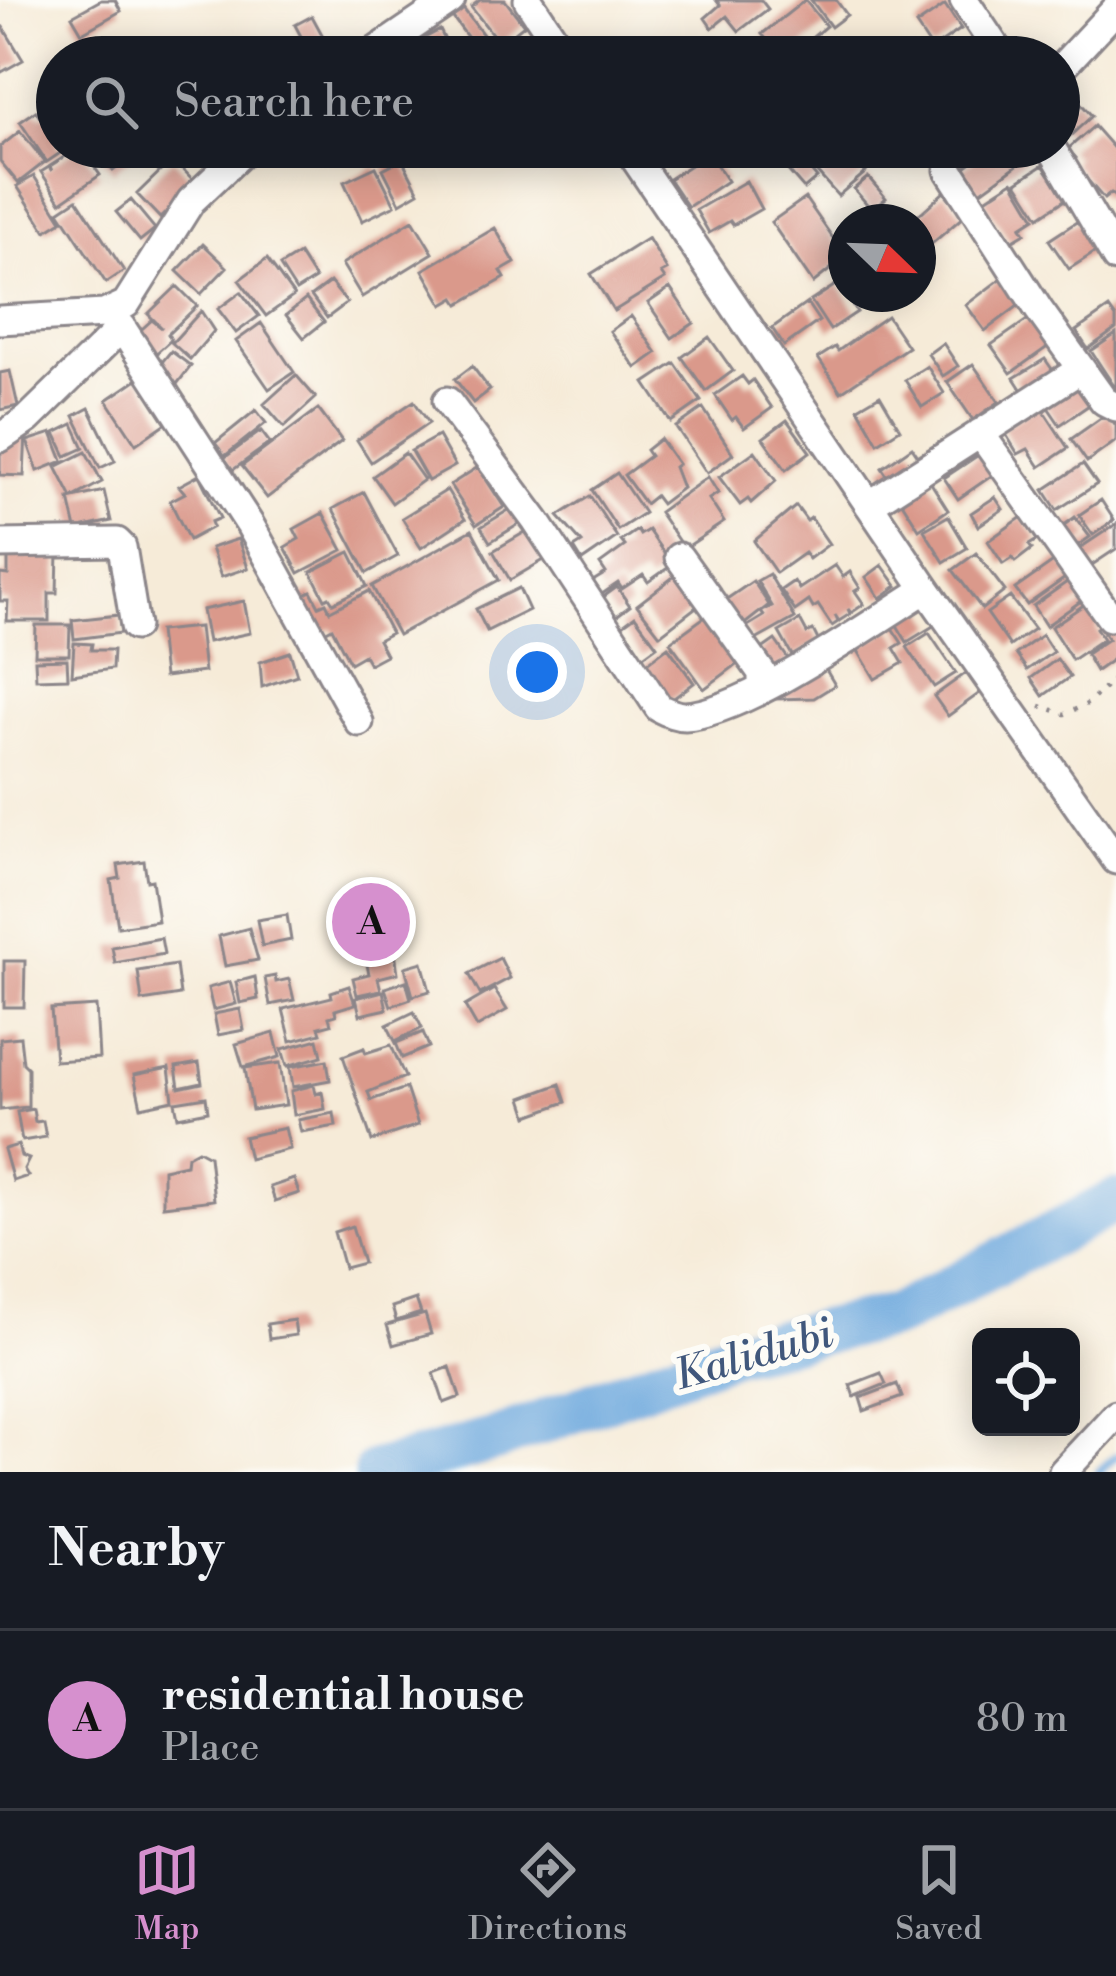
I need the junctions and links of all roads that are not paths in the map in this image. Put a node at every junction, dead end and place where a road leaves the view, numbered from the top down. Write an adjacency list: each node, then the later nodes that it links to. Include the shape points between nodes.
1 (452, 0): 5 (street)
2 (528, 0): 6 (street)
3 (964, 0): 7 (street)
4 (1116, 10): 8 (street)
5 (399, 36)
6 (552, 36)
7 (988, 36)
8 (1080, 48)
9 (226, 168): 14 (street, via 191,201)
10 (641, 168): 21 (street)
11 (1063, 168): 13 (street)
12 (950, 170): 16 (street)
13 (1116, 258)
14 (117, 319): 15 (street); 20 (street, via 28,419); 28 (street, via 250,525)
15 (0, 320)
16 (1081, 369): 18 (street); 19 (street)
17 (447, 401): 27 (street, via 659,708 678,717 699,714)
18 (1116, 407)
19 (980, 434): 21 (street); 25 (street)
20 (0, 438)
21 (869, 506): 24 (street)
22 (0, 544): 26 (street, via 117,542)
23 (679, 557): 27 (street, via 762,673)
24 (926, 589): 27 (street); 29 (street)
25 (1111, 617)
26 (134, 626)
27 (763, 689)
28 (359, 722)
29 (1116, 860)
30 (1116, 1415): 31 (street)
31 (1063, 1472)

